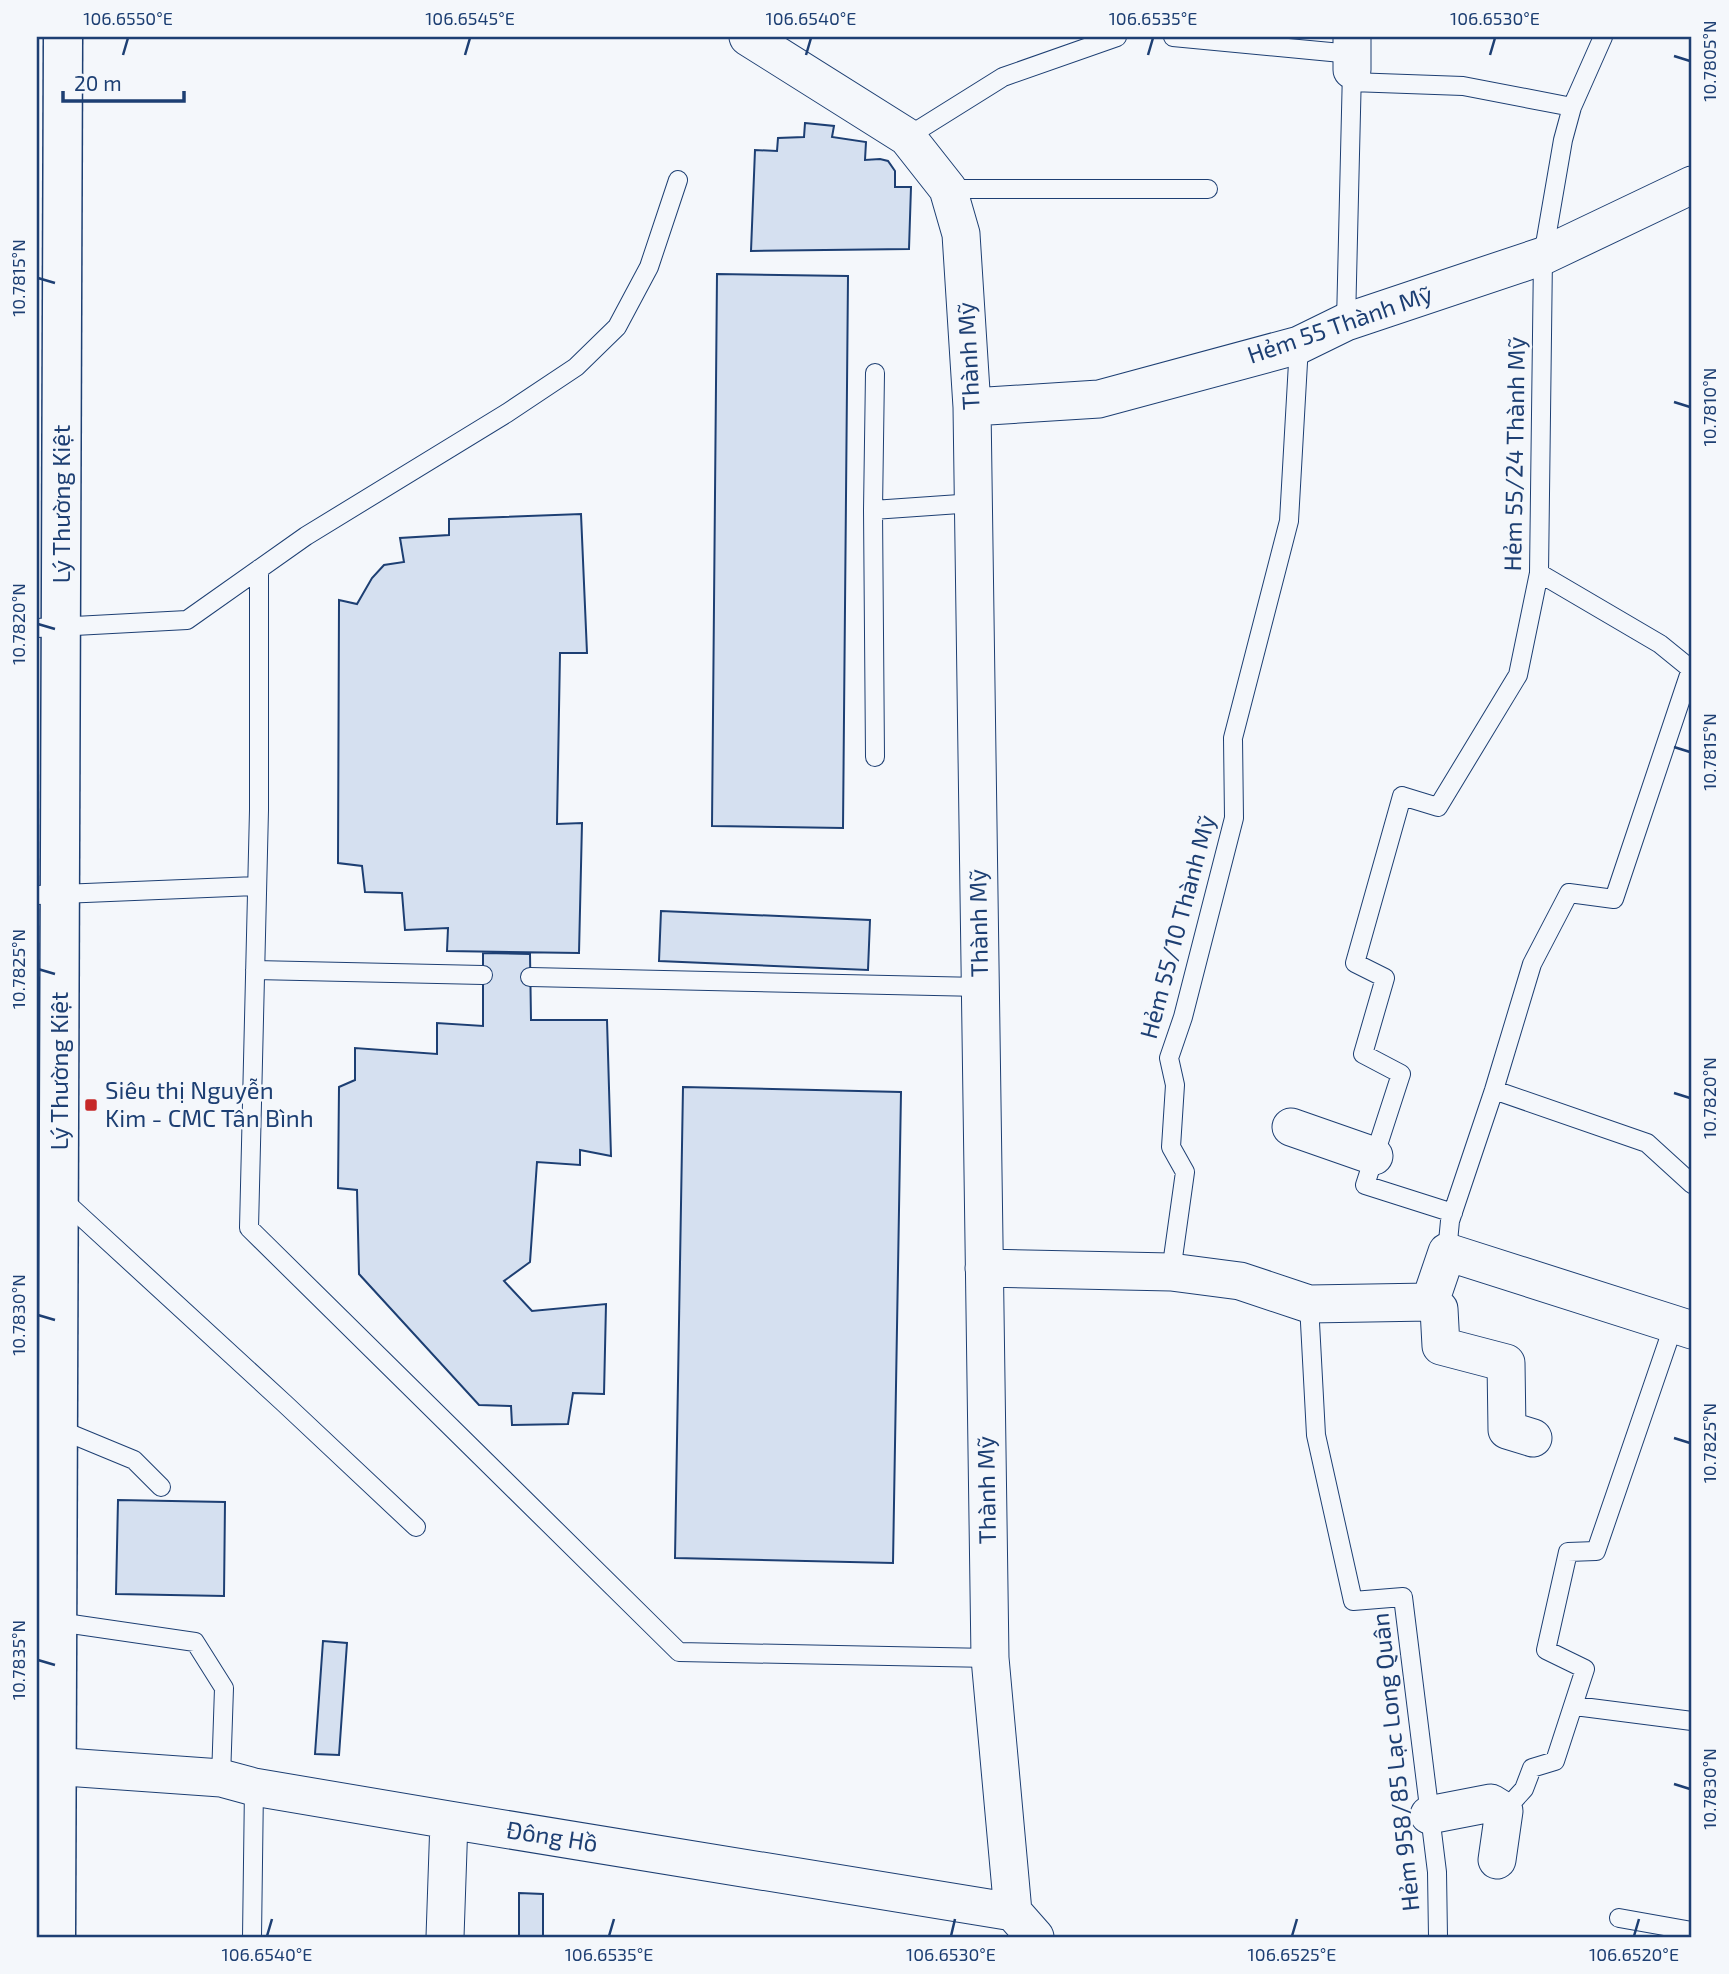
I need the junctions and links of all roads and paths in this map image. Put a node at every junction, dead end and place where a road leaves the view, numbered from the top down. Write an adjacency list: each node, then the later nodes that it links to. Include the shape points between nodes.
1 (63, 37): 22 (main road, Lý Thường Kiệt)
2 (1117, 37): 8 (lane, via 1003,77)
3 (1172, 37): 6 (lane)
4 (1603, 37): 7 (lane, Hẻm 55/24 Thành Mỹ)
5 (772, 41): 8 (street, Thành Mỹ)
6 (1351, 61): 7 (lane); 14 (lane)
7 (1572, 107): 13 (lane, Hẻm 55/24 Thành Mỹ)
8 (907, 137): 11 (street, Thành Mỹ)
9 (678, 180): 20 (lane, via 649,267 617,327 576,368)
10 (1692, 185): 13 (street, Hẻm 55 Thành Mỹ)
11 (948, 189): 12 (lane); 17 (street, Thành Mỹ, via 961,234)
12 (1208, 189)
13 (1543, 256): 14 (street, Hẻm 55 Thành Mỹ); 21 (lane, Hẻm 55/24 Thành Mỹ)
14 (1346, 321): 15 (street, Hẻm 55 Thành Mỹ)
15 (1299, 345): 17 (street, Hẻm 55 Thành Mỹ, via 1099,399); 39 (lane, Hẻm 55/10 Thành Mỹ, via 1289,521 1233,738 1234,818 1169,1058 1175,1085 1171,1147 1185,1172)
16 (875, 373): 19 (lane)
17 (972, 407): 18 (street, Thành Mỹ)
18 (974, 503): 19 (lane); 30 (street, Thành Mỹ)
19 (873, 510): 24 (lane)
20 (259, 569): 22 (lane, via 187,620); 25 (lane)
21 (1539, 573): 23 (lane, via 1660,644); 33 (lane, Hẻm 55/24 Thành Mỹ, via 1518,675 1445,796 1438,807 1402,796 1355,963 1385,978 1363,1054 1401,1074)
22 (49, 628): 26 (main road, Lý Thường Kiệt)
23 (1692, 669): 31 (lane, via 1614,900 1569,893 1532,964)
24 (875, 757)
25 (257, 886): 26 (lane); 27 (lane)
26 (49, 895): 35 (main road, Lý Thường Kiệt)
27 (255, 970): 28 (lane); 48 (lane, via 249,1228 679,1652)
28 (483, 975)
29 (530, 977): 30 (lane)
30 (980, 986): 38 (street, Thành Mỹ)
31 (1494, 1090): 34 (lane, via 1647,1143); 36 (lane)
32 (1291, 1128): 33 (street)
33 (1374, 1156): 36 (lane, Hẻm 55/24 Thành Mỹ, via 1365,1185)
34 (1692, 1184)
35 (59, 1196): 43 (main road, Lý Thường Kiệt); 46 (lane)
36 (1453, 1213): 37 (lane)
37 (1447, 1252): 40 (street); 42 (street)
38 (984, 1268): 39 (street); 48 (street, Thành Mỹ)
39 (1171, 1272): 41 (street, via 1240,1281)
40 (1430, 1302): 41 (street); 44 (street, via 1439,1309 1441,1346 1506,1363 1507,1430)
41 (1309, 1304): 54 (lane, Hẻm 958/85 Lạc Long Quân, via 1316,1435 1353,1601 1403,1597)
42 (1683, 1327): 49 (lane, via 1596,1551 1568,1552 1546,1650 1584,1669)
43 (59, 1429): 45 (lane, via 134,1460); 47 (main road, Lý Thường Kiệt)
44 (1533, 1438)
45 (161, 1487)
46 (416, 1528)
47 (58, 1622): 51 (main road, Lý Thường Kiệt); 52 (lane, via 195,1642 223,1688)
48 (990, 1658): 58 (street, Thành Mỹ)
49 (1574, 1706): 50 (lane); 53 (lane, via 1555,1761 1532,1768 1524,1788)
50 (1692, 1721)
51 (47, 1766): 52 (street, Đông Hồ); 60 (main road, Lý Thường Kiệt)
52 (237, 1783): 55 (street, Đông Hồ); 61 (lane)
53 (1504, 1811): 54 (street, via 1491,1803); 56 (street)
54 (1429, 1815): 63 (lane, Hẻm 958/85 Lạc Long Quân, via 1437,1872)
55 (449, 1820): 58 (street, Đông Hồ); 62 (street)
56 (1497, 1860)
57 (1619, 1917): 59 (lane)
58 (1024, 1925)
59 (1692, 1931)
60 (56, 1937)
61 (252, 1937)
62 (445, 1937)
63 (1438, 1937)

